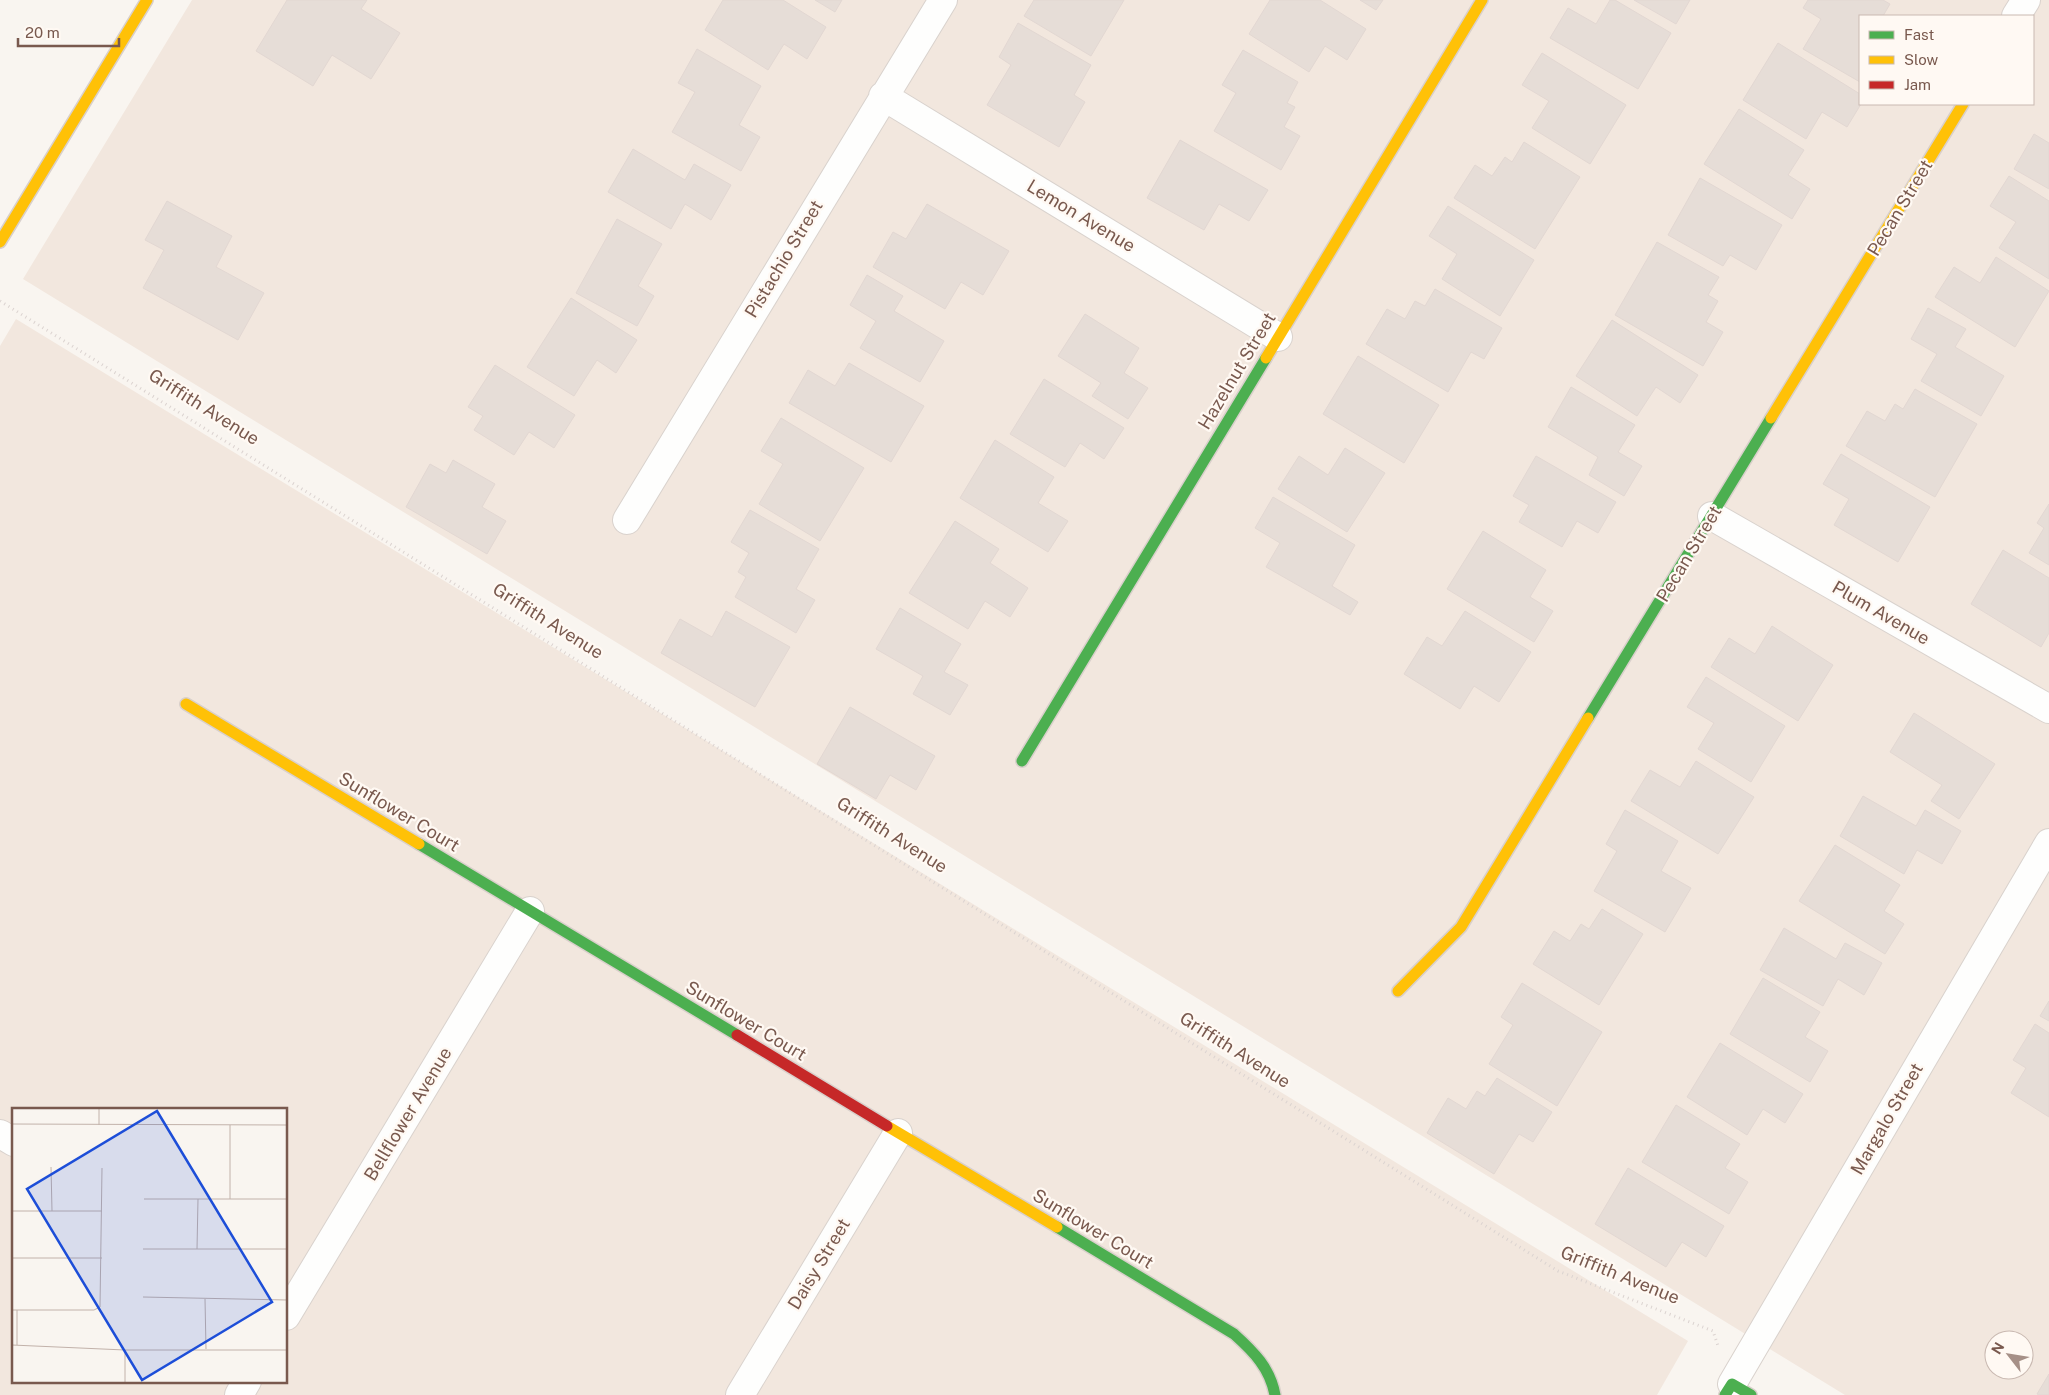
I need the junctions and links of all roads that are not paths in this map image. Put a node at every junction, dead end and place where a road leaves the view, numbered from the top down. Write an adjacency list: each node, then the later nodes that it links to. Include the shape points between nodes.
1 (147, 0): 8 (street)
2 (943, 0): 6 (street, Pistachio Street)
3 (1482, 0): 9 (street, Hazelnut Street)
4 (2026, 0): 5 (street)
5 (2017, 15)
6 (883, 96): 9 (street, Lemon Avenue); 11 (street, Pistachio Street)
7 (1962, 105): 10 (street, Pecan Street)
8 (0, 242)
9 (1278, 337): 14 (street, Hazelnut Street)
10 (1712, 516): 13 (street, Plum Avenue); 17 (street, Pecan Street, via 1461,927)
11 (627, 520)
12 (186, 704): 16 (street, Sunflower Court)
13 (2049, 709)
14 (1022, 761)
15 (2049, 843): 23 (street, Margalo Street)
16 (530, 911): 18 (street, Sunflower Court); 21 (street, Bellflower Avenue)
17 (1398, 991)
18 (898, 1133): 25 (street, Daisy Street); 26 (street, Sunflower Court, via 1234,1334 1259,1355 1274,1382)
19 (0, 1134): 20 (street)
20 (12, 1141)
21 (288, 1310)
22 (246, 1382): 24 (street)
23 (1736, 1391)
24 (239, 1395)
25 (740, 1395)
26 (1275, 1395)

